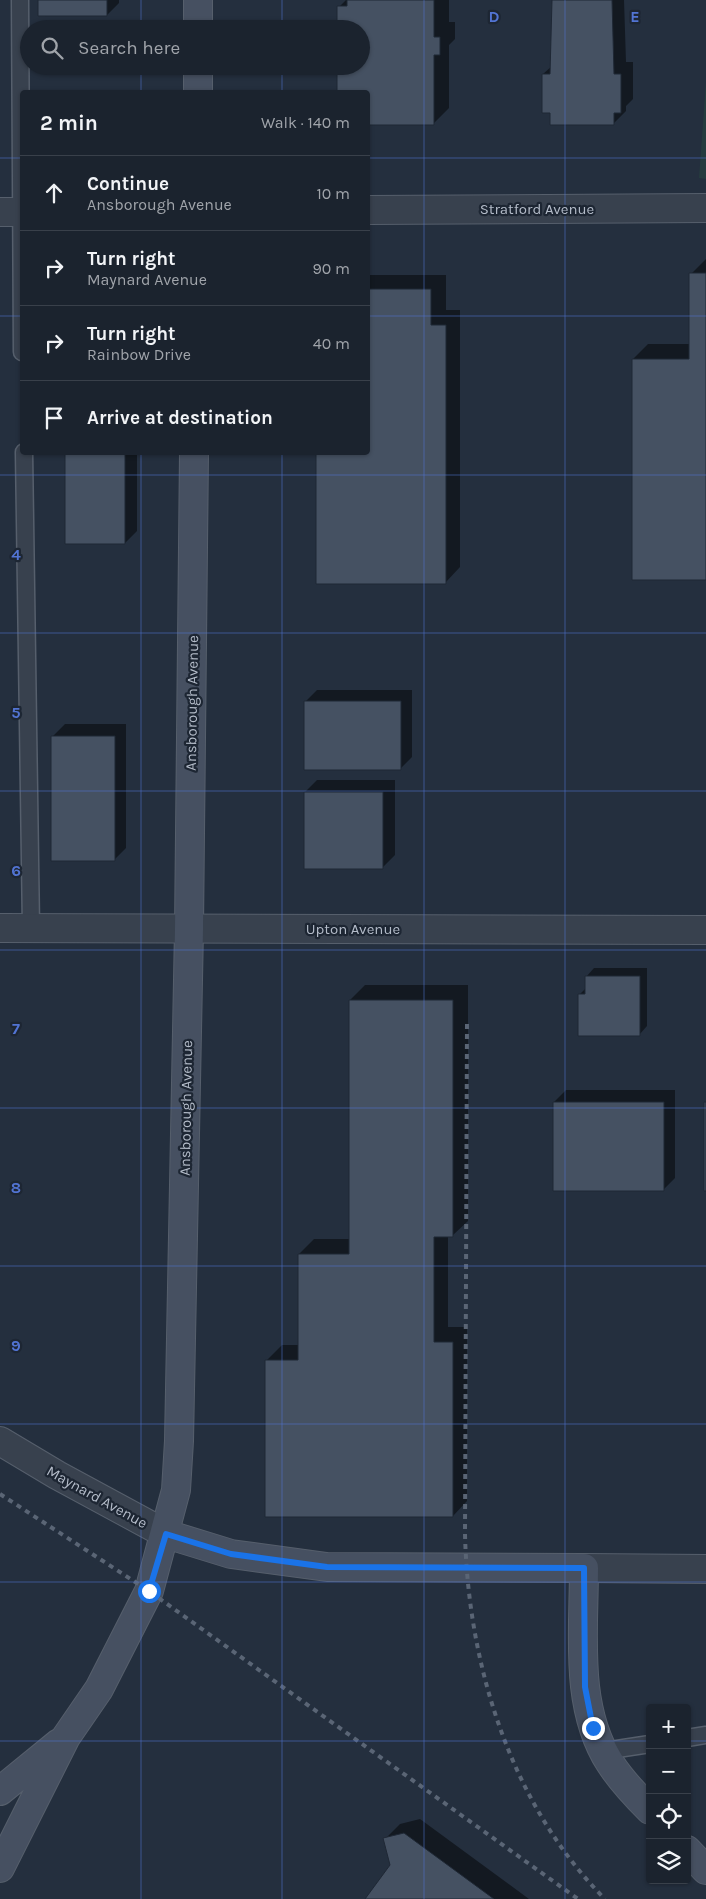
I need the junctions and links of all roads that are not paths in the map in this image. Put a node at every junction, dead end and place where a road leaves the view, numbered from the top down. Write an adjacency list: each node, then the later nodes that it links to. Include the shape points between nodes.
1 (20, 0): 8 (lane)
2 (198, 0): 3 (main road)
3 (198, 20)
4 (198, 75): 5 (main road)
5 (198, 90)
6 (706, 208): 7 (street, Stratford Avenue)
7 (370, 210)
8 (14, 212): 9 (lane)
9 (20, 317)
10 (24, 455): 13 (lane)
11 (194, 455): 14 (main road, Ansborough Avenue)
12 (0, 928): 13 (street, Upton Avenue)
13 (31, 928): 14 (street, Upton Avenue)
14 (189, 929): 15 (street, Upton Avenue); 17 (main road, Ansborough Avenue, via 179,1441 176,1490)
15 (706, 930)
16 (0, 1441): 17 (street, Maynard Avenue)
17 (166, 1534): 18 (main road, Maynard Avenue, via 231,1554 327,1567); 21 (main road, Ansborough Avenue, via 149,1591 124,1642 100,1689)
18 (584, 1568): 19 (street, Maynard Avenue); 24 (main road, via 585,1687 593,1728)
19 (706, 1569)
20 (706, 1735): 22 (lane)
21 (66, 1737): 25 (main road, Ansborough Avenue); 28 (main road, Ansborough Avenue)
22 (691, 1737)
23 (646, 1745): 24 (lane)
24 (604, 1751): 26 (main road, via 610,1763)
25 (0, 1791)
26 (646, 1805)
27 (691, 1854): 29 (main road)
28 (0, 1868)
29 (706, 1870)

